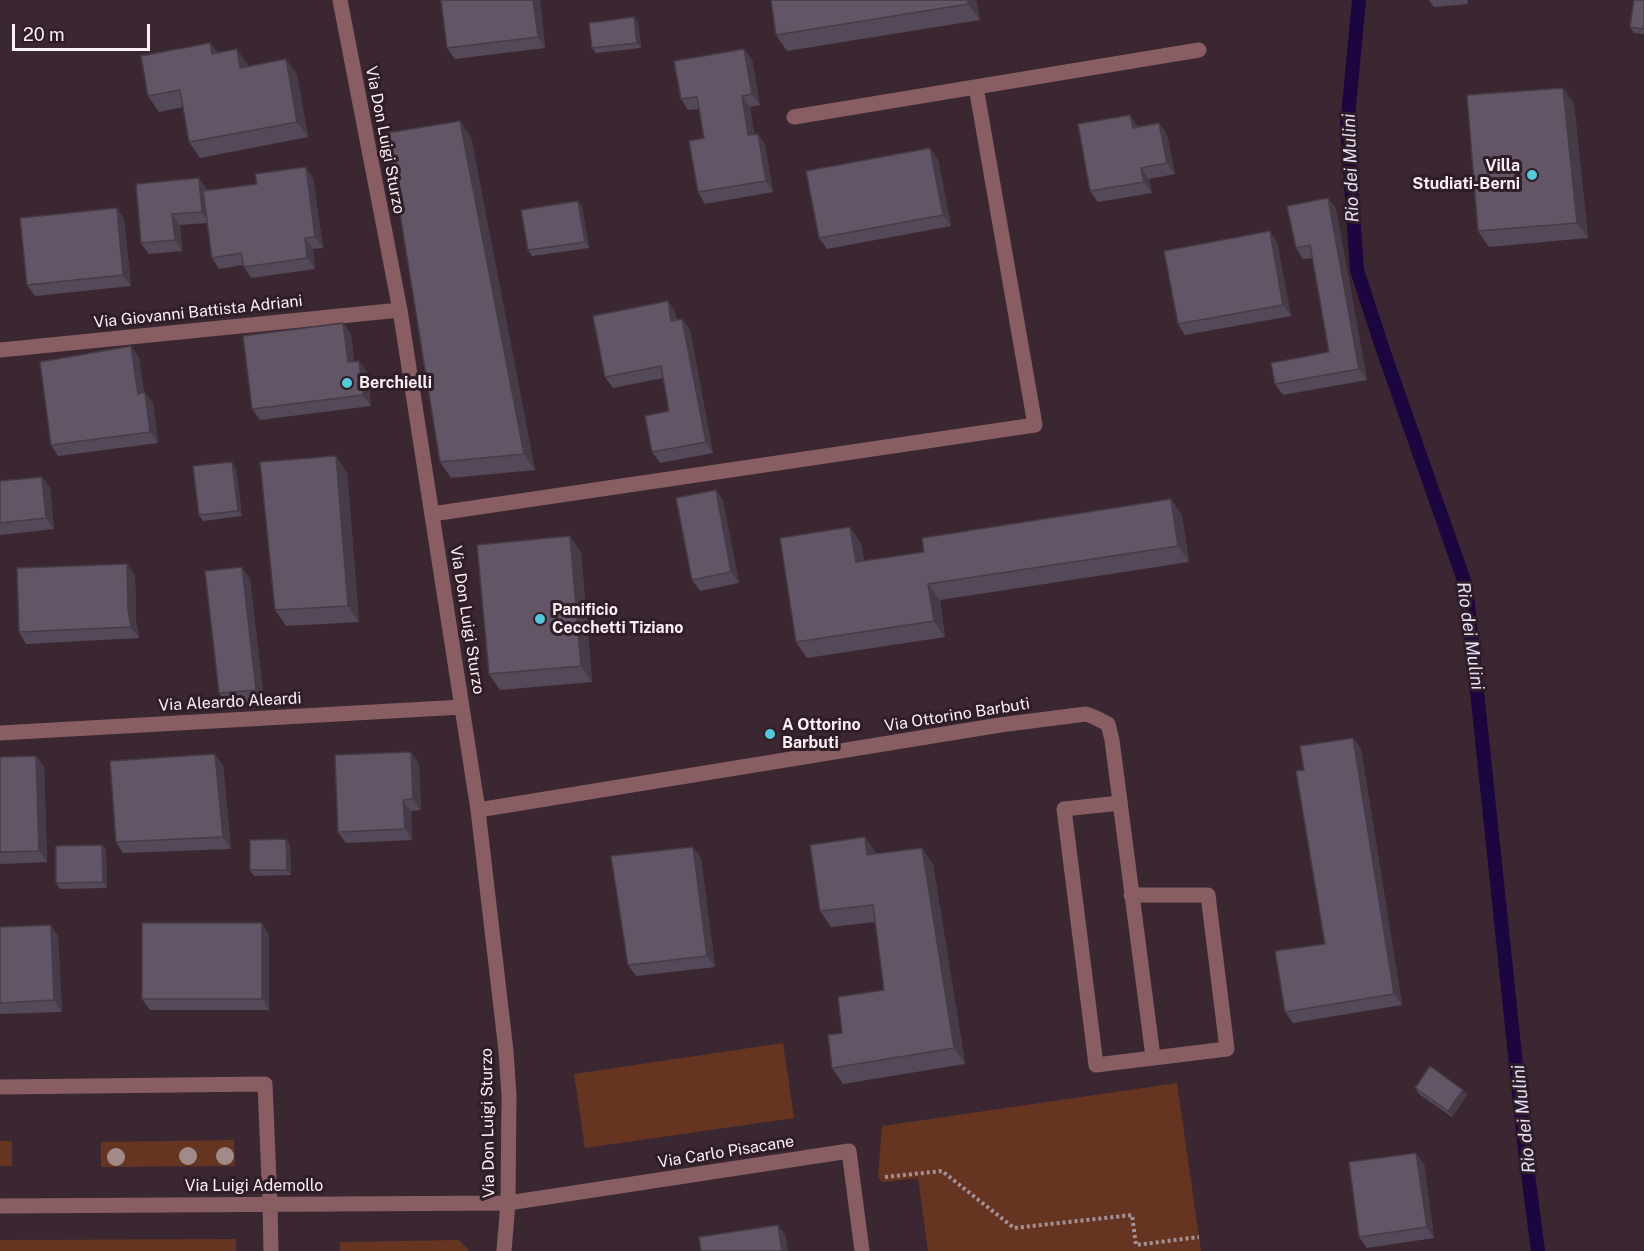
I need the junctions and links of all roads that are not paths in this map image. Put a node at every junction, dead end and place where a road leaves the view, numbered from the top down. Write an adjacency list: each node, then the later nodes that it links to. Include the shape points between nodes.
1 (340, 0): 5 (street, Via Don Luigi Sturzo)
2 (1199, 50): 3 (street)
3 (976, 87): 4 (street); 7 (street, via 1035,425)
4 (794, 117)
5 (400, 310): 6 (street, Via Giovanni Battista Adriani); 7 (street, Via Don Luigi Sturzo)
6 (0, 350)
7 (432, 514): 8 (street, Via Don Luigi Sturzo)
8 (462, 707): 9 (street, Via Aleardo Aleardi); 11 (street, Via Don Luigi Sturzo)
9 (0, 733)
10 (1120, 803): 11 (street, Via Ottorino Barbuti, via 1108,724 1086,714); 12 (street, Via Ottorino Barbuti); 13 (street, via 1064,809 1096,1065)
11 (478, 810): 15 (street, Via Don Luigi Sturzo, via 508,1073)
12 (1131, 895): 13 (street, Via Ottorino Barbuti); 13 (street, via 1208,895 1227,1049)
13 (1153, 1057)
14 (0, 1087): 16 (street, via 265,1084)
15 (508, 1203): 16 (street, Via Luigi Ademollo); 19 (street, Via Don Luigi Sturzo); 20 (street, Via Carlo Pisacane, via 849,1151)
16 (270, 1204): 17 (street, Via Luigi Ademollo); 18 (street)
17 (0, 1206)
18 (271, 1251)
19 (504, 1251)
20 (862, 1251)

